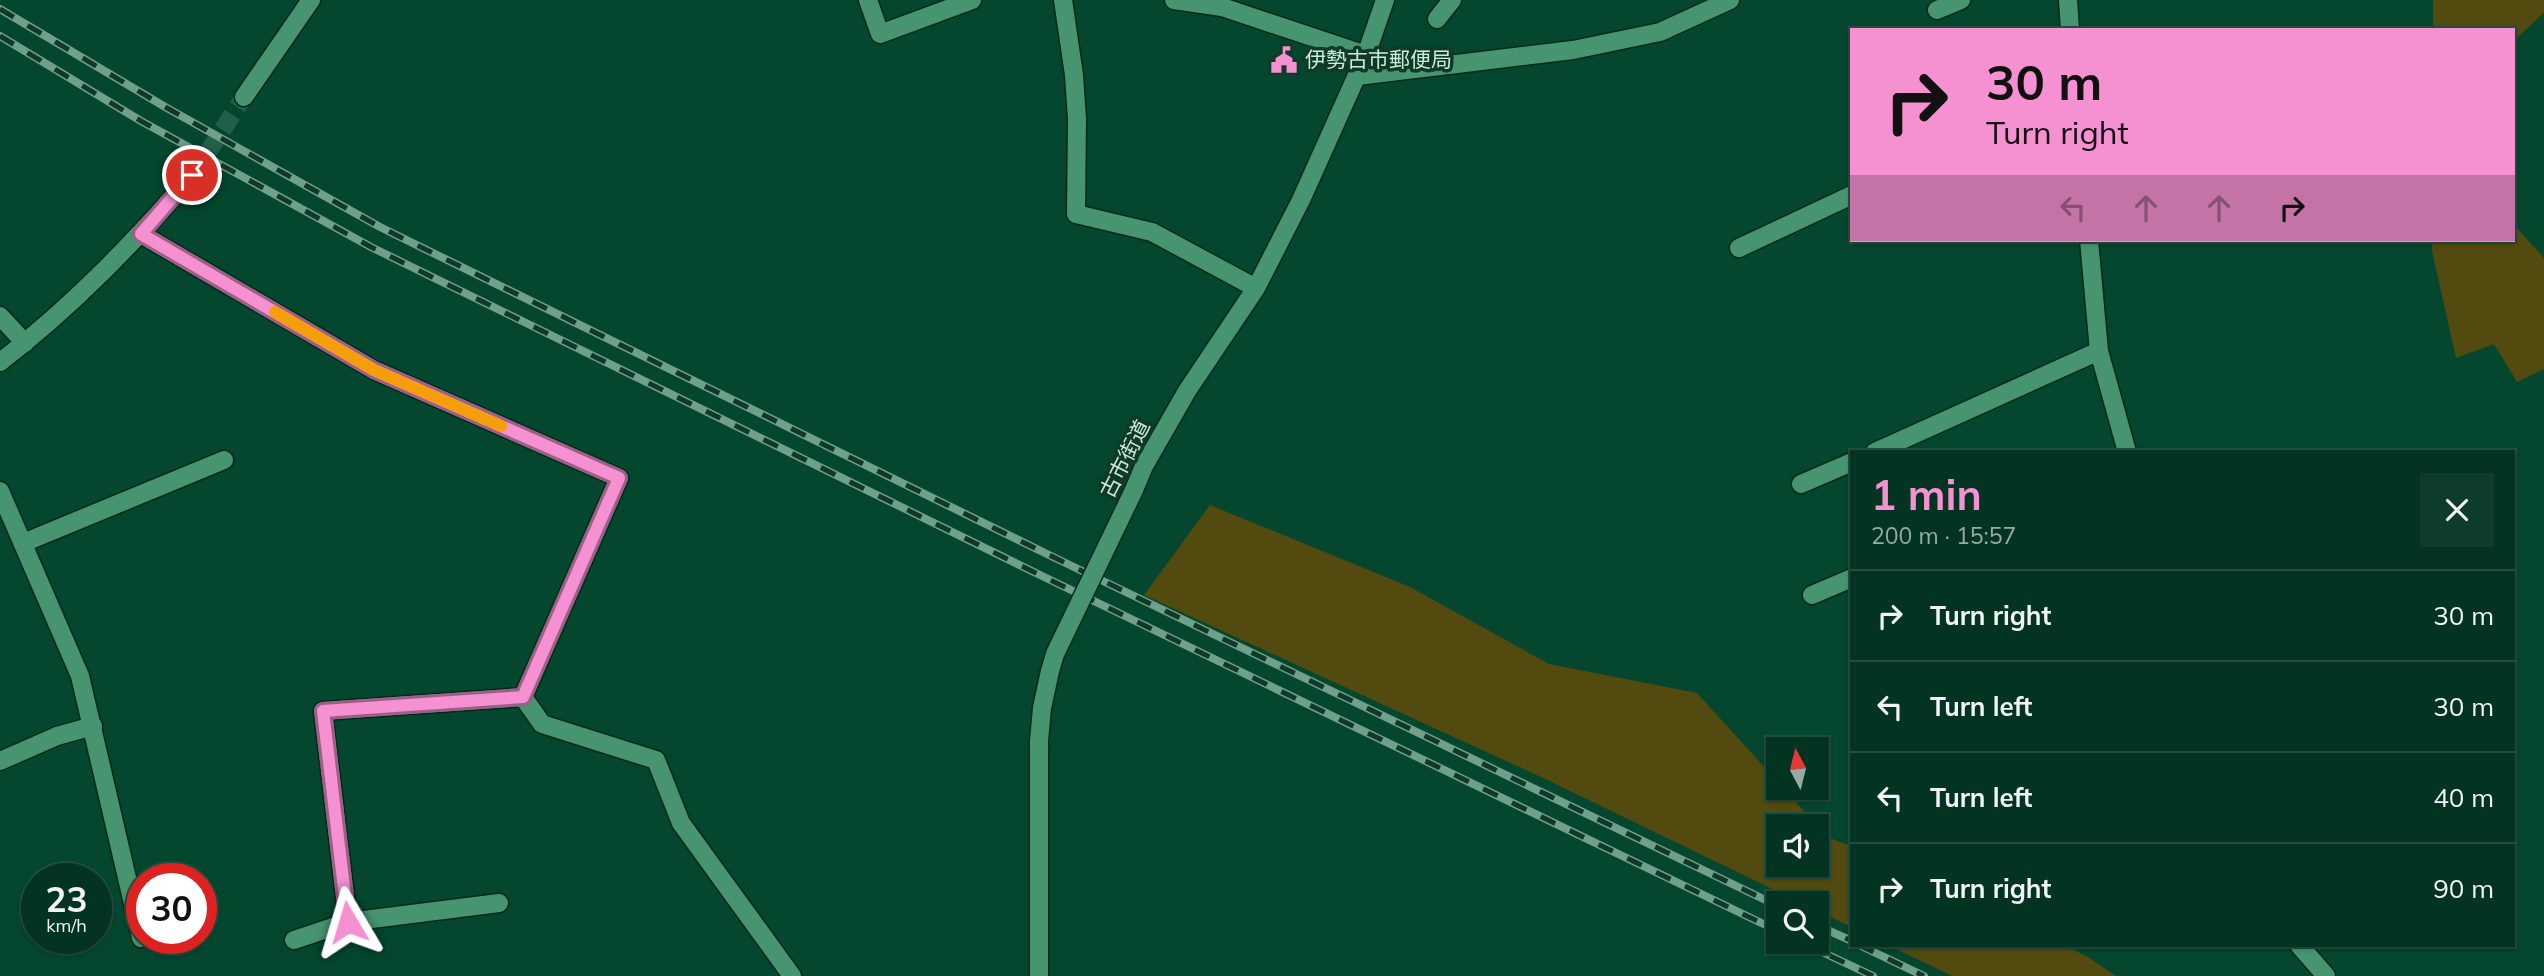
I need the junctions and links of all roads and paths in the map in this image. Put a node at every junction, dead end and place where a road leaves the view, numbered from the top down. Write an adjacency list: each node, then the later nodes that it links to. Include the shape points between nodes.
1 (311, 0): 16 (street)
2 (868, 0): 3 (street, via 880,34)
3 (972, 0)
4 (1063, 0): 22 (street, via 1077,119 1076,214 1152,232)
5 (1174, 0): 14 (street, via 1222,7)
6 (1385, 0): 14 (street, 古市街道)
7 (1452, 0): 12 (street)
8 (1730, 0): 15 (street, via 1660,32 1573,50)
9 (1961, 0): 11 (street)
10 (2068, 0): 13 (street)
11 (1937, 10)
12 (1437, 19)
13 (2070, 28)
14 (1366, 54): 15 (street, 古市街道)
15 (1357, 76): 22 (street, 古市街道)
16 (244, 97)
17 (192, 175): 19 (street)
18 (1850, 196): 21 (street)
19 (141, 234): 24 (street); 36 (street, via 374,370 619,478)
20 (2089, 242): 25 (street)
21 (1739, 248)
22 (1256, 288): 45 (street, 古市街道, bridge, via 1187,391 1144,466 1055,654 1039,741)
23 (0, 316): 24 (street)
24 (25, 343): 26 (street)
25 (2099, 351): 27 (street); 28 (street)
26 (0, 362)
27 (1879, 450)
28 (2126, 450)
29 (223, 460): 33 (street)
30 (1850, 463): 31 (street)
31 (1801, 484)
32 (0, 491): 33 (street)
33 (23, 543): 37 (street, via 80,676)
34 (1850, 579): 35 (street)
35 (1812, 595)
36 (523, 697): 41 (street, via 323,711); 44 (street, via 542,724 656,760 681,823)
37 (93, 726): 38 (street); 39 (street)
38 (0, 761)
39 (126, 872)
40 (499, 903): 41 (street)
41 (348, 922): 42 (street)
42 (294, 940)
43 (2301, 947): 46 (street)
44 (792, 976)
45 (1039, 976)
46 (2326, 976)

